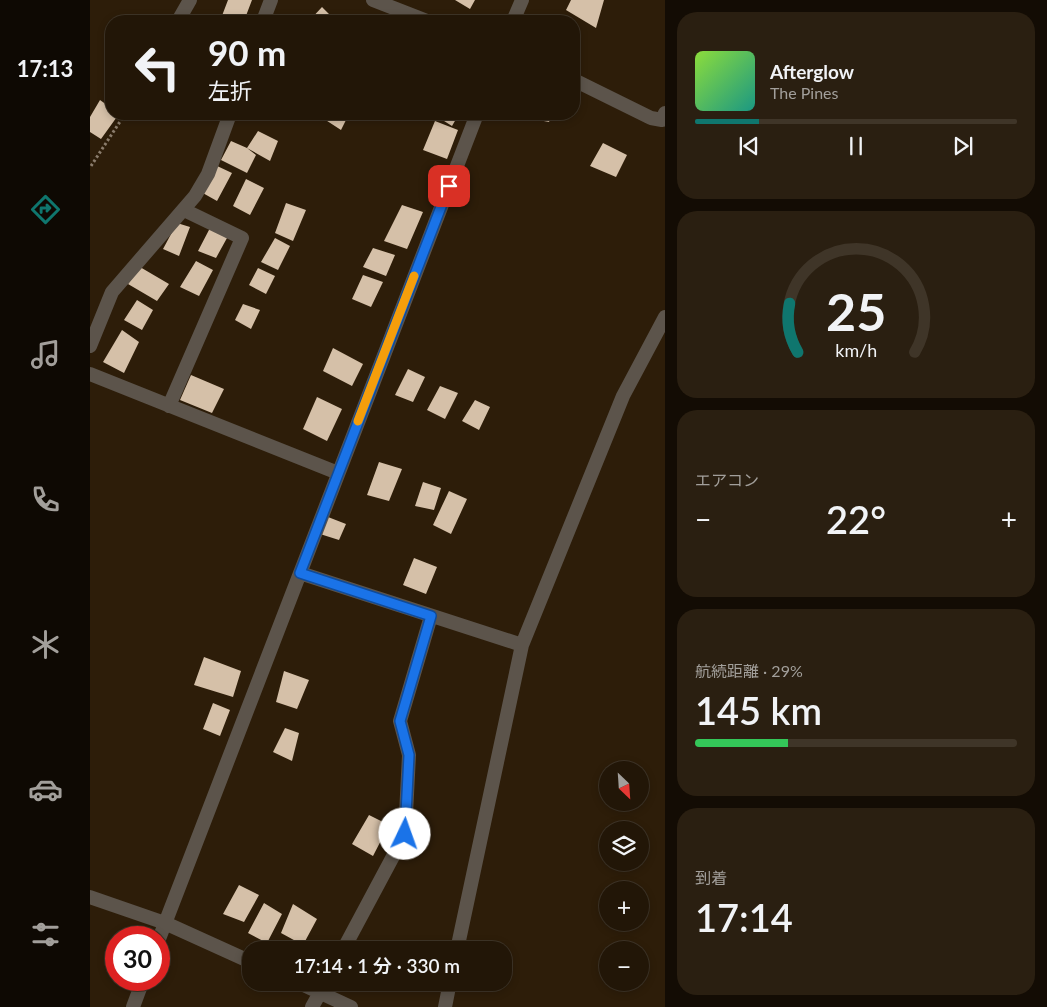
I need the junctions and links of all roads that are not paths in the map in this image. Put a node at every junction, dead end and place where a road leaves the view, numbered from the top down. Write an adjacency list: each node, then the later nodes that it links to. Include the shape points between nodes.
1 (190, 0): 5 (street)
2 (271, 0): 6 (street)
3 (374, 0): 7 (street)
4 (523, 0): 8 (street)
5 (181, 15)
6 (265, 15)
7 (412, 15)
8 (516, 15)
9 (580, 83): 10 (street, via 651,118 662,120)
10 (664, 113)
11 (228, 120): 13 (street, via 208,174)
12 (475, 120): 18 (street)
13 (184, 210): 15 (street, via 112,292); 17 (street, via 242,238)
14 (664, 316): 21 (street, via 623,396)
15 (90, 346)
16 (90, 374): 17 (street)
17 (169, 406): 18 (street)
18 (338, 473): 19 (street)
19 (300, 573): 20 (street); 23 (street)
20 (431, 616): 21 (street); 25 (street, via 400,721 409,755 405,834)
21 (522, 645): 26 (street)
22 (90, 896): 23 (street)
23 (165, 923): 24 (street); 27 (street)
24 (164, 926)
25 (348, 941)
26 (459, 941)
27 (242, 958)
28 (139, 991): 32 (street)
29 (321, 991): 33 (street)
30 (327, 991): 34 (street)
31 (448, 991): 35 (street)
32 (133, 1007)
33 (312, 1007)
34 (351, 1007)
35 (445, 1007)

